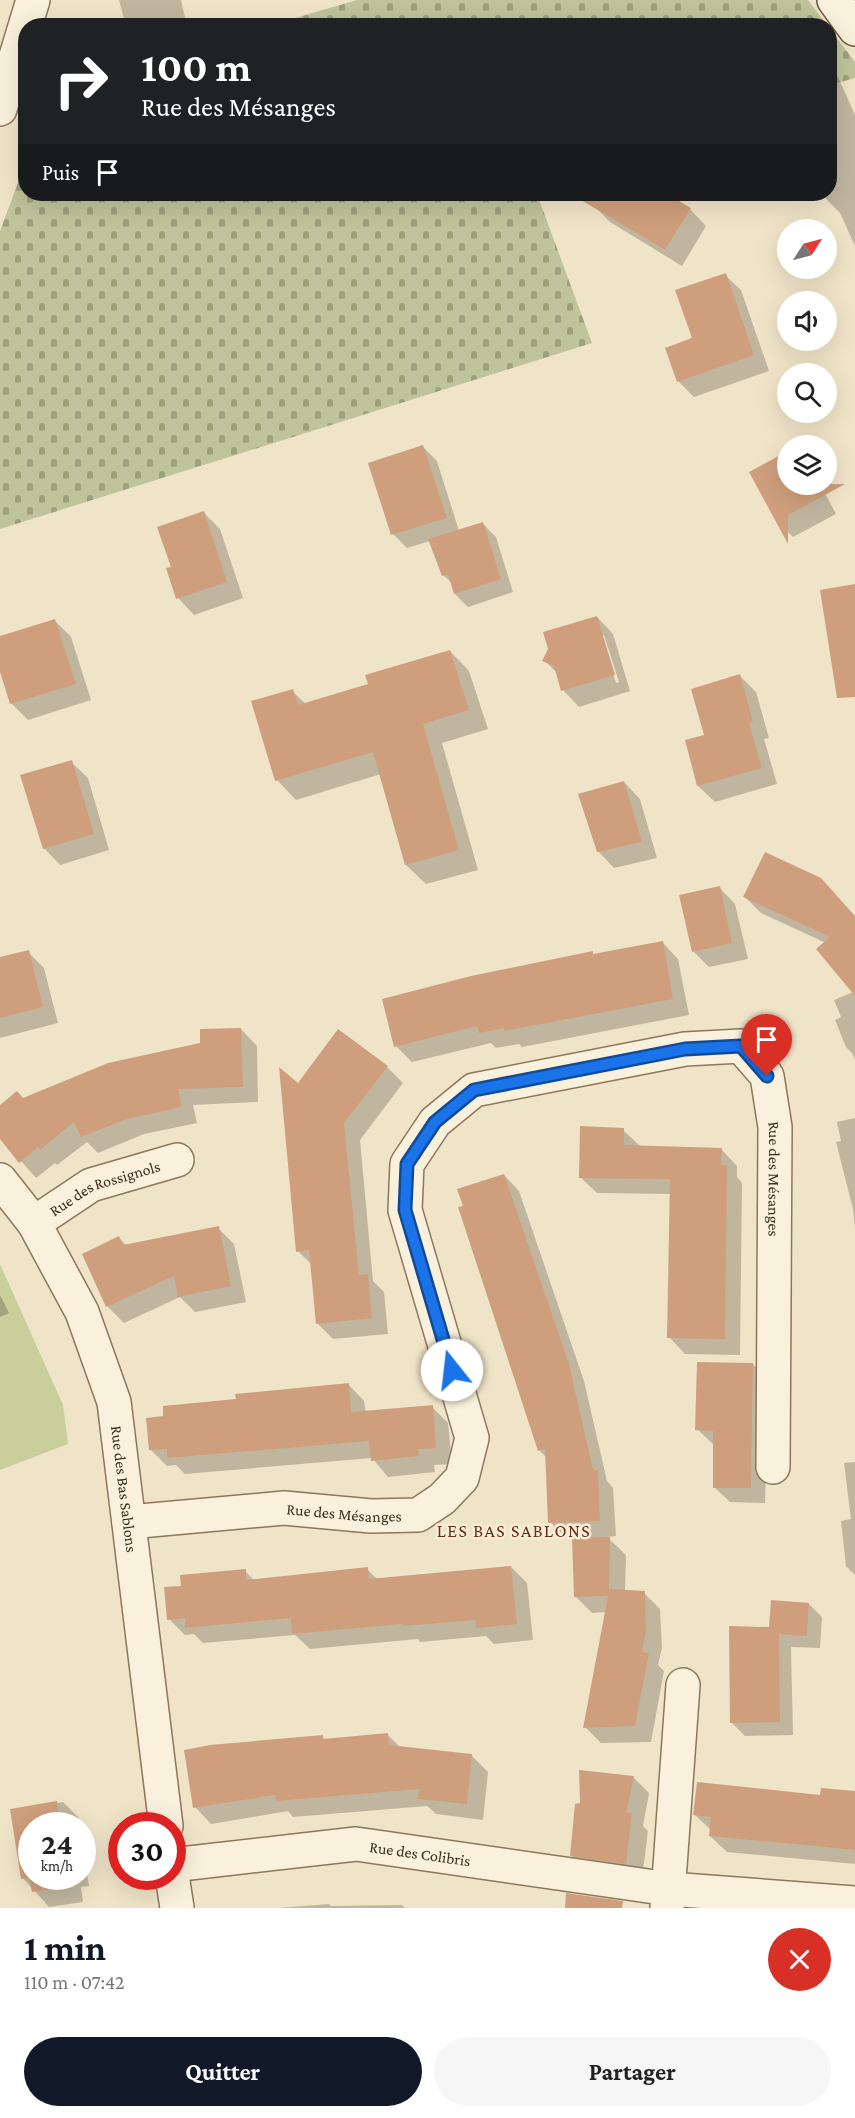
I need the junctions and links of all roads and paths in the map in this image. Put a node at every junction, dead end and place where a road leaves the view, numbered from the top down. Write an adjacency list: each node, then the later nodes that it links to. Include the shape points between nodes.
1 (33, 0): 3 (street)
2 (834, 0): 4 (street)
3 (28, 18)
4 (855, 29)
5 (18, 50): 6 (street)
6 (0, 109)
7 (177, 1160): 9 (street, Rue des Rossignols, via 91,1185)
8 (0, 1180): 9 (street, Rue des Bas Sablons)
9 (34, 1223): 11 (street, Rue des Bas Sablons, via 82,1312 114,1402)
10 (773, 1467): 11 (street, Rue des Mésanges, via 775,1127 767,1076 741,1046 685,1049 474,1090 435,1122 407,1164 405,1210 472,1438 462,1478 442,1499 418,1515 371,1516 284,1508)
11 (129, 1522): 13 (street, Rue des Bas Sablons)
12 (683, 1684): 16 (street)
13 (164, 1812)
14 (186, 1863): 16 (street, Rue des Colibris, via 356,1844)
15 (174, 1890): 18 (street)
16 (668, 1898): 17 (street, Rue des Colibris)
17 (855, 1902)
18 (177, 1908)

